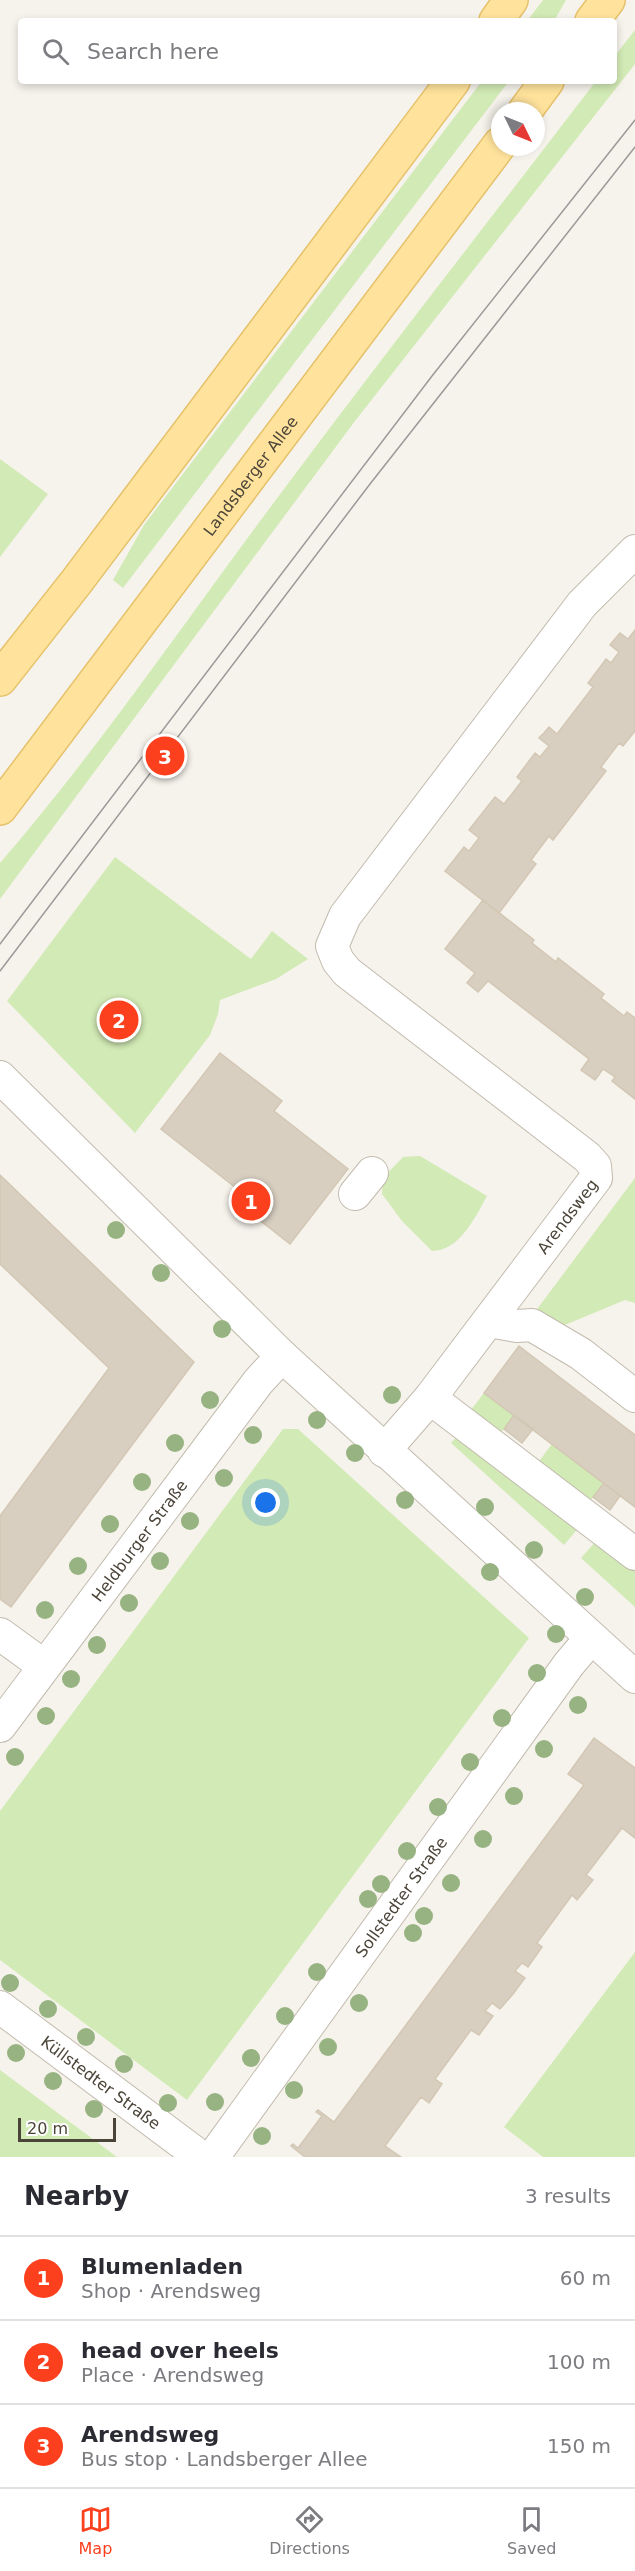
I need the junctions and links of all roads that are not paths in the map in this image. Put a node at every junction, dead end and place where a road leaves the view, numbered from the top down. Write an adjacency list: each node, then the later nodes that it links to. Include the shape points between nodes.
1 (512, 0): 3 (main road)
2 (608, 0): 4 (main road)
3 (498, 18)
4 (594, 18)
5 (451, 84): 10 (main road)
6 (545, 84): 7 (main road)
7 (532, 102)
8 (491, 156): 11 (main road, Landsberger Allee)
9 (635, 551): 13 (street, Arendsweg, via 582,604 345,916 332,946 347,972 595,1166 596,1178)
10 (0, 679)
11 (0, 808)
12 (0, 1077): 14 (street)
13 (489, 1321): 15 (street, via 532,1326 581,1354); 16 (street, Arendsweg)
14 (282, 1356): 17 (street); 21 (street, Heldburger Straße, via 258,1382)
15 (635, 1396)
16 (430, 1398): 17 (street, Arendsweg); 18 (street)
17 (384, 1451): 20 (street)
18 (635, 1554)
19 (0, 1634): 21 (street)
20 (591, 1638): 22 (street); 26 (street, Sollstedter Straße)
21 (44, 1666): 23 (street, Heldburger Straße)
22 (635, 1677)
23 (0, 1726)
24 (0, 2007): 25 (street, Küllstedter Straße)
25 (201, 2157)
26 (213, 2157)

